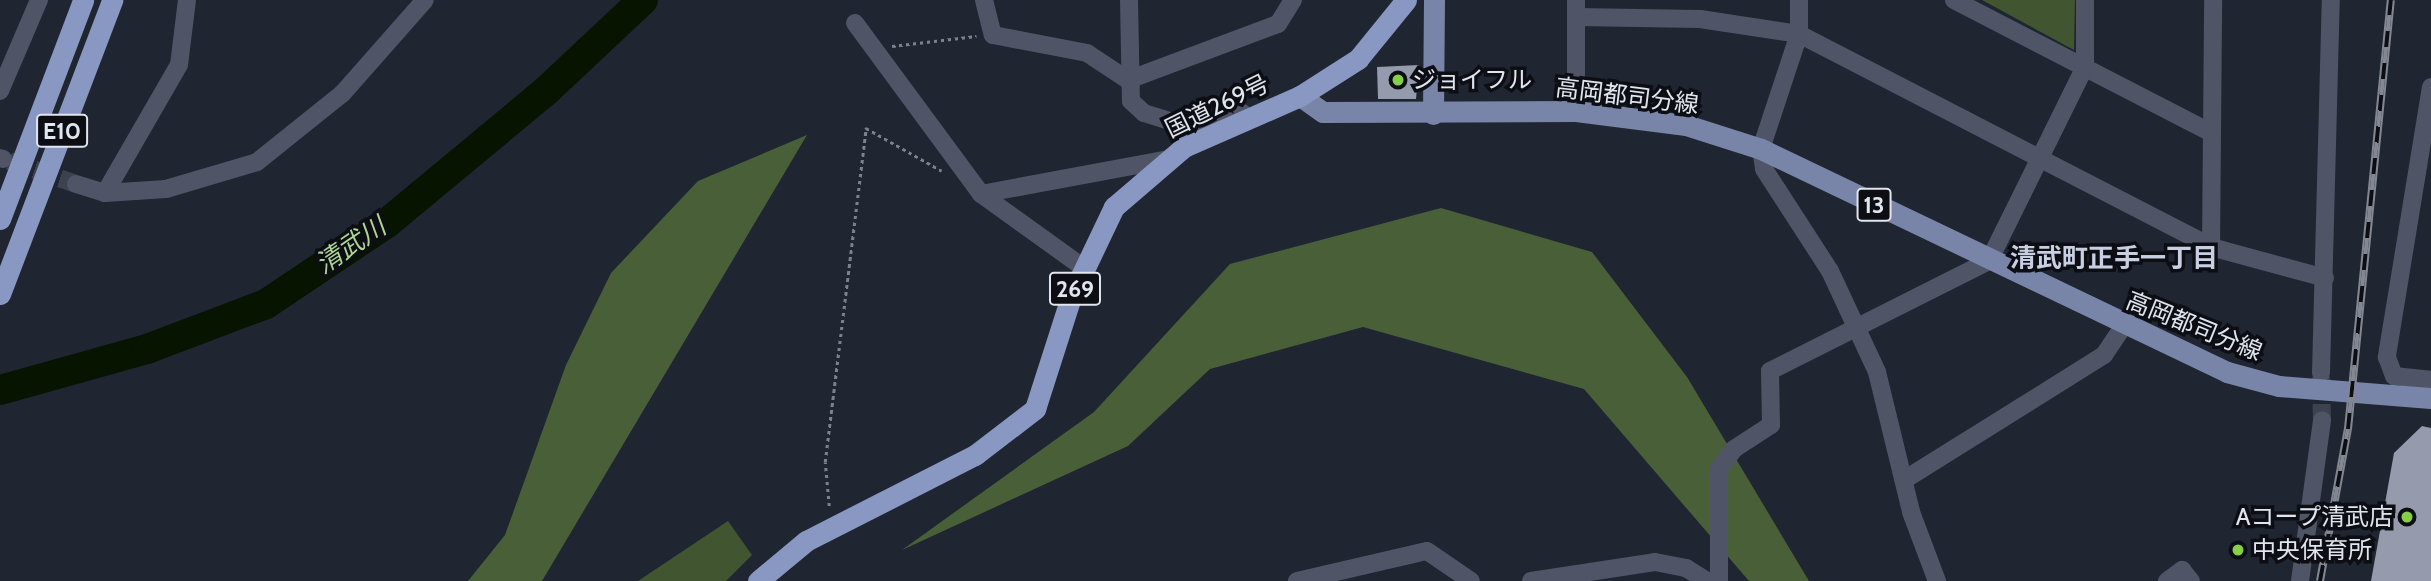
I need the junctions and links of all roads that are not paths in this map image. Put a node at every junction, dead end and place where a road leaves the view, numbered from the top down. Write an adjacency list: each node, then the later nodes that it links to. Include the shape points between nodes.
1 (39, 0): 22 (street)
2 (83, 0): 34 (highway, E10)
3 (112, 0): 39 (highway, E10)
4 (187, 0): 32 (street, via 178,65)
5 (425, 0): 32 (street, via 342,94 257,162 166,189)
6 (984, 0): 20 (street, via 993,35 1087,53)
7 (1129, 0): 20 (street)
8 (1293, 0): 20 (street, via 1278,24)
9 (1406, 0): 23 (highway, 国道269号 / 269, via 1358,59)
10 (1434, 0): 25 (main road)
11 (1799, 0): 18 (street)
12 (1954, 0): 19 (street)
13 (2085, 0): 19 (street)
14 (2213, 0): 26 (street)
15 (2331, 0): 38 (street)
16 (1576, 9): 18 (street, via 1700,19); 24 (street)
17 (855, 23): 33 (street)
18 (1799, 34): 28 (street); 29 (street)
19 (2085, 67): 26 (street); 29 (street)
20 (1128, 80): 23 (street, via 1131,101 1144,113 1192,128)
21 (2431, 87): 27 (street)
22 (0, 91)
23 (1300, 96): 25 (main road, 高岡都司分線 / 13, via 1323,112); 30 (highway, 国道269号 / 269)
24 (1576, 111): 25 (main road, 高岡都司分線 / 13); 28 (main road, 高岡都司分線 / 13, via 1686,125)
25 (1433, 114)
26 (2212, 133): 35 (street)
27 (2426, 145): 43 (street, via 2387,358 2394,376)
28 (1761, 149): 36 (main road, 高岡都司分線 / 13); 41 (street, via 1764,169 1830,271)
29 (2041, 155): 35 (street); 36 (street)
30 (1169, 159): 33 (street); 37 (highway, 国道269号 / 269, via 1114,207)
31 (76, 184): 32 (street)
32 (105, 192)
33 (981, 194): 37 (street)
34 (0, 219)
35 (2211, 247): 38 (street)
36 (1989, 261): 40 (main road, 高岡都司分線 / 13); 41 (street)
37 (1084, 268): 47 (highway, 国道269号 / 269, via 1035,409 975,455 830,528)
38 (2325, 278): 42 (street)
39 (0, 294)
40 (2123, 327): 44 (main road, 高岡都司分線 / 13, via 2227,372 2279,386); 46 (street, via 2104,355)
41 (1859, 331): 46 (street, via 1877,372); 52 (street, via 1770,371 1771,425 1734,449 1720,469)
42 (2321, 373)
43 (2431, 380)
44 (2431, 398)
45 (2322, 420): 56 (street)
46 (1904, 480): 53 (street)
47 (758, 581)
48 (1297, 581): 49 (street, via 1427,551)
49 (1471, 581)
50 (1531, 581): 51 (street, via 1655,562 1686,568)
51 (1707, 581)
52 (1719, 581)
53 (1937, 581)
54 (2167, 581): 55 (street, via 2182,570)
55 (2190, 581)
56 (2300, 581)

